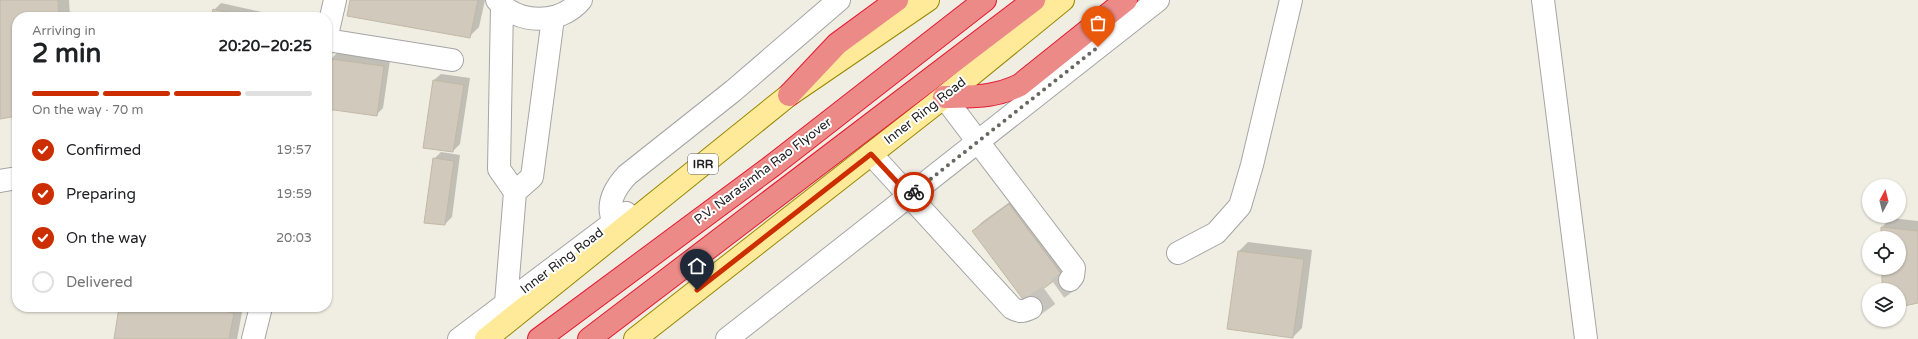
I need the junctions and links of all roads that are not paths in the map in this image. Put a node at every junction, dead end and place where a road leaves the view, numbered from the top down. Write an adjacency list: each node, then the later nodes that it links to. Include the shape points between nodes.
1 (335, 0): 14 (street)
2 (581, 0): 15 (street, via 567,12)
3 (839, 0): 27 (street, via 733,91 626,175 610,202)
4 (897, 0): 18 (highway, via 837,44)
5 (928, 0): 18 (main road, Inner Ring Road / IRR)
6 (985, 0): 36 (highway, P.V. Narasimha Rao Flyover, via 772,166)
7 (1034, 0): 37 (highway)
8 (1064, 0): 19 (main road, Inner Ring Road)
9 (1126, 0): 19 (highway, via 1020,85 986,96)
10 (1158, 0): 20 (street)
11 (1291, 0): 28 (street, via 1240,206 1216,233)
12 (1543, 0): 40 (street)
13 (499, 3): 15 (street, via 524,17); 24 (street, via 499,169)
14 (332, 14)
15 (554, 18): 24 (street, via 532,177)
16 (332, 41): 17 (street)
17 (452, 60)
18 (789, 95): 25 (main road, Inner Ring Road / IRR)
19 (944, 97): 20 (street); 21 (main road, Inner Ring Road)
20 (978, 142): 26 (street); 29 (street, via 1074,268)
21 (871, 154): 26 (street); 38 (main road, Inner Ring Road)
22 (12, 179): 23 (street)
23 (0, 181)
24 (515, 192): 32 (street)
25 (668, 193): 27 (street, Inner Ring Road, via 652,192); 32 (main road, Inner Ring Road / IRR)
26 (910, 196): 30 (street, via 1012,308 1024,311); 39 (street)
27 (614, 222): 32 (street, Inner Ring Road)
28 (1178, 252)
29 (1070, 280)
30 (1031, 308)
31 (260, 312): 33 (street)
32 (506, 314): 34 (street, Inner Ring Road); 35 (main road, Inner Ring Road / IRR)
33 (253, 339)
34 (459, 339)
35 (486, 339)
36 (539, 339)
37 (589, 339)
38 (635, 339)
39 (727, 339)
40 (1586, 339)

